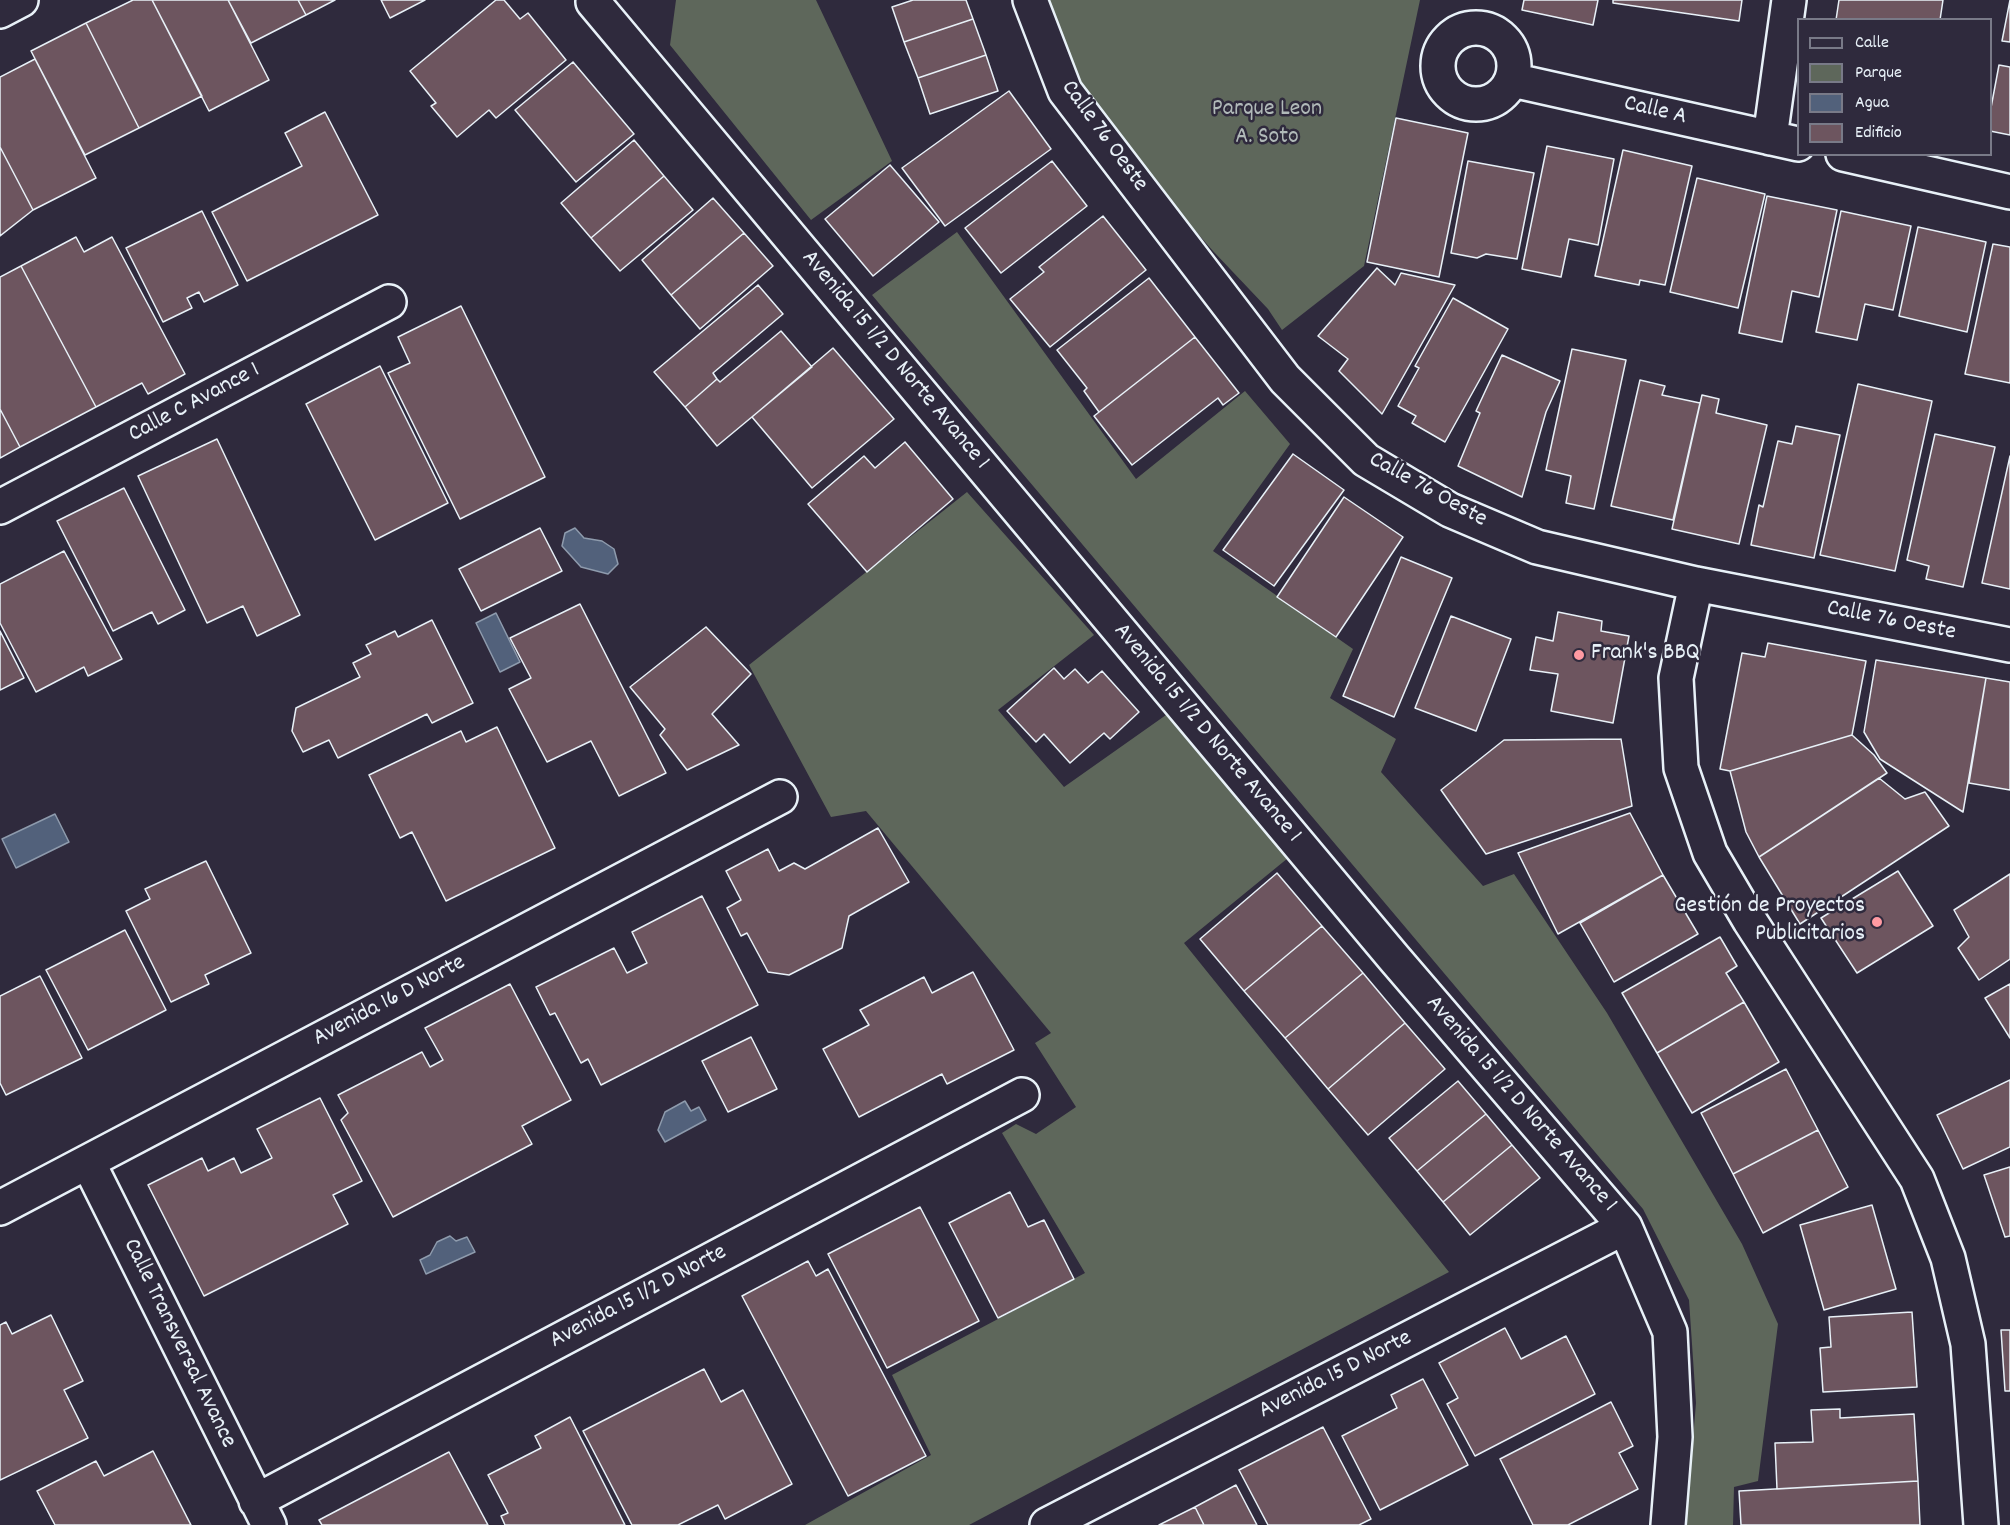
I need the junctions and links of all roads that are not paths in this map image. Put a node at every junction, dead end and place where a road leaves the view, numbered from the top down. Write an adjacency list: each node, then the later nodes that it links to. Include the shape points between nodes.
1 (21, 0): 5 (street)
2 (1030, 0): 12 (street, Calle 76 Oeste, via 1065,92 1285,379 1366,460 1450,510 1537,547)
3 (1789, 0): 7 (street)
4 (593, 2): 18 (street, Avenida 15 1/2 D Norte Avance 1, via 1386,949)
5 (0, 11)
6 (1512, 80): 7 (street, Calle A)
7 (1784, 141)
8 (1852, 156): 9 (street)
9 (2010, 192)
10 (389, 302): 11 (street, Calle C Avance 1)
11 (0, 507)
12 (1696, 584): 13 (street, Calle 76 Oeste); 22 (street, via 1676,678 1681,768 1710,853 1917,1179 1948,1258 1968,1344)
13 (2010, 645)
14 (780, 797): 16 (street, Avenida 16 D Norte)
15 (1022, 1095): 19 (street, Avenida 15 1/2 D Norte)
16 (88, 1162): 17 (street, Avenida 16 D Norte); 19 (street, Calle Transversal Avance)
17 (0, 1208)
18 (1625, 1227): 20 (street, Avenida 15 D Norte); 21 (street, Avenida 15 1/2 D Norte Avance 1, via 1670,1332 1675,1437)
19 (263, 1513)
20 (1047, 1525)
21 (1668, 1525)
22 (1981, 1525)

